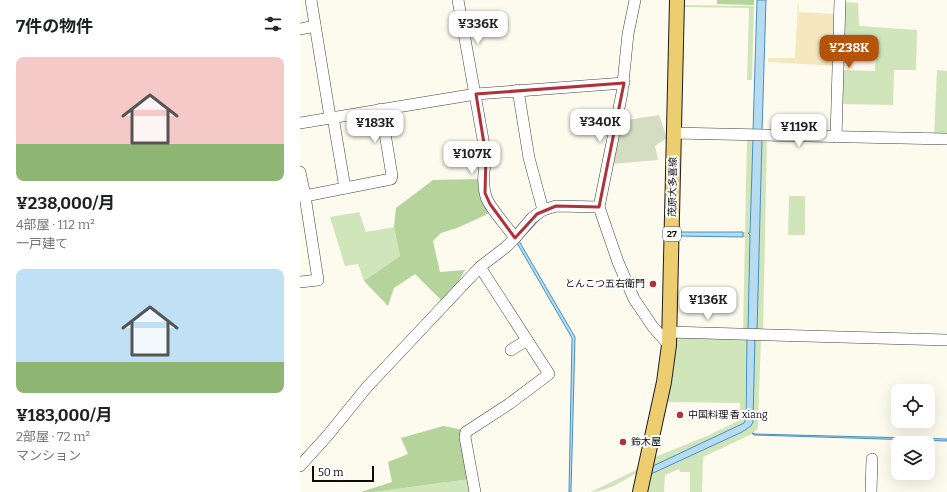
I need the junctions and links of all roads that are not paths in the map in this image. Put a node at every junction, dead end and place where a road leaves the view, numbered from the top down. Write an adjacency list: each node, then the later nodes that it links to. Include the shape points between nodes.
1 (311, 0): 6 (street)
2 (458, 0): 10 (street)
3 (635, 0): 8 (street, via 628,34)
4 (677, 0): 14 (main road, 茂原大多喜線 / 27)
5 (840, 0): 15 (street)
6 (315, 26): 7 (street); 12 (street)
7 (300, 29)
8 (624, 83): 9 (street); 20 (street)
9 (518, 90): 10 (street); 21 (street, via 529,158)
10 (476, 94): 11 (street); 22 (street, via 486,156 485,193 490,204)
11 (381, 109): 12 (street); 18 (street, via 391,179)
12 (331, 117): 13 (street); 18 (street)
13 (300, 122)
14 (674, 133): 15 (street); 25 (main road, 茂原大多喜線 / 27)
15 (836, 137): 16 (street)
16 (947, 139)
17 (300, 172): 19 (street)
18 (345, 188): 19 (street)
19 (305, 196): 24 (street, via 318,280)
20 (599, 207): 21 (street, via 556,206); 25 (street, via 634,299 653,327)
21 (543, 210): 22 (street, via 532,218)
22 (516, 238): 23 (street)
23 (480, 267): 26 (street); 30 (street, via 367,387)
24 (300, 282)
25 (669, 339): 27 (street, via 751,334); 32 (main road, 茂原大多喜線 / 27, via 664,382)
26 (527, 340): 28 (street); 31 (street, via 549,374 466,432)
27 (947, 340)
28 (511, 350)
29 (872, 459): 33 (street)
30 (300, 466)
31 (475, 492)
32 (640, 492)
33 (871, 492)

